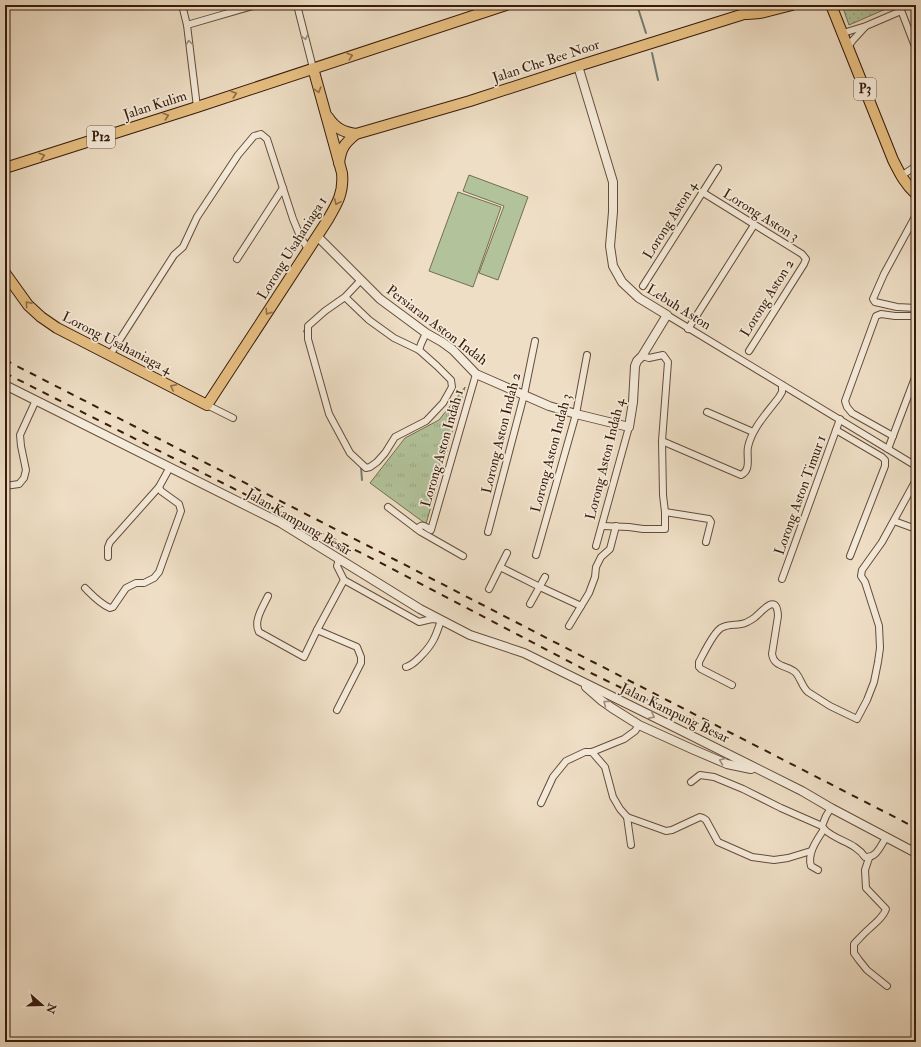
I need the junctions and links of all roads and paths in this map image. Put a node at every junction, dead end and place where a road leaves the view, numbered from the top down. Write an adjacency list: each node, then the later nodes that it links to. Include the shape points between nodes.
1 (182, 5): 11 (street)
2 (256, 5): 11 (street)
3 (297, 5): 17 (street, one-way to 17)
4 (506, 5): 8 (main road, Jalan Kulim)
5 (762, 5): 10 (main road, Jalan Che Bee Noor)
6 (792, 5): 10 (main road, Jalan Che Bee Noor, via 760,14)
7 (831, 5): 13 (main road, P3)
8 (495, 7): 17 (main road, Jalan Kulim, one-way to 8)
9 (900, 8): 12 (street); 15 (street)
10 (744, 14): 16 (main road, Jalan Che Bee Noor)
11 (187, 25): 18 (street, one-way to 11)
12 (866, 26): 13 (street); 14 (street)
13 (843, 33): 14 (main road, P3)
14 (848, 47): 25 (main road, P3)
15 (916, 49)
16 (578, 66): 20 (main road, Jalan Che Bee Noor); 40 (street, Lebuh Aston, via 613,182 610,246 613,266 622,282 638,298)
17 (312, 68): 18 (main road, Jalan Kulim / P12, one-way to 17); 19 (main road, Lorong Usahaniaga 1, one-way to 19)
18 (197, 106): 23 (main road, Jalan Kulim / P12, one-way to 18)
19 (324, 112): 20 (main road, via 337,128); 21 (main road, Lorong Usahaniaga 1)
20 (356, 134): 21 (main road, via 342,148)
21 (339, 164): 31 (main road, Lorong Usahaniaga 1, one-way to 31, via 343,181 340,198)
22 (916, 166): 25 (street)
23 (5, 168)
24 (718, 168): 27 (street, Lorong Aston 4)
25 (901, 176): 28 (main road, P3)
26 (283, 188): 32 (street, via 293,219); 33 (street); 47 (street, via 267,140 261,134 254,136 238,154 197,217 183,247 174,255)
27 (702, 192): 30 (street, Lorong Aston 3); 37 (street, Lorong Aston 4)
28 (916, 194)
29 (916, 215): 39 (street, via 873,299 875,302 897,307)
30 (754, 225): 34 (street, Lorong Aston 3); 42 (street)
31 (317, 236): 32 (main road, Lorong Usahaniaga 1); 36 (street, Persiaran Aston Indah)
32 (308, 249): 56 (main road, Lorong Usahaniaga 1, one-way to 56)
33 (237, 259)
34 (806, 259): 46 (street, Lorong Aston 2)
35 (5, 273): 47 (main road, Lorong Usahaniaga 4, one-way to 35, via 41,317)
36 (361, 280): 38 (street); 43 (street, Persiaran Aston Indah, via 380,299)
37 (644, 286)
38 (345, 297): 45 (street, via 394,338); 45 (street, via 308,326 308,339 329,414 350,453 366,468 377,462 395,437 426,421 443,403 452,387 451,380)
39 (916, 308)
40 (667, 315): 42 (street, Lebuh Aston); 49 (street, Lorong Aston Indah 4)
41 (916, 316): 64 (street, via 876,316 845,401 847,408 852,412)
42 (688, 329): 53 (street, Lebuh Aston)
43 (426, 333): 45 (street); 50 (street, Persiaran Aston Indah, via 452,350)
44 (535, 341): 54 (street, Lorong Aston Indah 2)
45 (419, 350)
46 (749, 351)
47 (110, 355): 56 (main road, Lorong Usahaniaga 4, one-way to 47)
48 (587, 355): 58 (street, Lorong Aston Indah 3)
49 (642, 356): 61 (street, Lorong Aston Indah 4, via 635,366); 65 (street, via 649,358 663,355 668,362)
50 (476, 374): 54 (street, Persiaran Aston Indah); 78 (street, Lorong Aston Indah 1, via 431,530 423,525)
51 (916, 375): 64 (street)
52 (5, 385): 55 (street, Jalan Kampung Besar)
53 (782, 385): 60 (street, Lebuh Aston); 63 (street, via 779,397)
54 (524, 395): 58 (street, Persiaran Aston Indah); 79 (street, Lorong Aston Indah 2)
55 (36, 400): 68 (street, Jalan Kampung Besar); 70 (street, via 20,435 26,470 24,478 19,484)
56 (207, 405): 59 (street, Lorong Usahaniaga 4)
57 (707, 412): 63 (street)
58 (576, 414): 61 (street, Persiaran Aston Indah); 84 (street, Lorong Aston Indah 3)
59 (233, 418)
60 (840, 419): 62 (street, Lorong Aston Timur 1); 66 (street, Lebuh Aston)
61 (629, 427): 75 (street, Lorong Aston Indah 4)
62 (836, 430): 85 (street, via 885,460 885,466); 90 (street, Lorong Aston Timur 1)
63 (753, 432): 65 (street, via 748,447 746,472 741,475)
64 (893, 436): 66 (street)
65 (662, 441): 73 (street)
66 (888, 449): 67 (street, Lebuh Aston)
67 (916, 466)
68 (170, 467): 71 (street); 87 (street, Jalan Kampung Besar, via 281,524)
69 (916, 480): 74 (street)
70 (5, 486)
71 (159, 487): 86 (street, via 110,542); 93 (street, via 179,504 181,511 159,572 144,583 136,583 126,588 110,608)
72 (388, 507): 78 (street)
73 (665, 512): 76 (street, via 665,529); 80 (street, via 709,519 711,522)
74 (894, 521): 77 (street); 103 (street, via 862,570 880,626 880,648 874,682 856,719 808,692 796,673 773,658 778,616 778,610 773,605 767,606 744,623 721,627 699,662 699,667)
75 (602, 526): 76 (street); 81 (street, Lorong Aston Indah 4)
76 (616, 526): 97 (street, via 610,549 601,557 589,593)
77 (916, 528)
78 (417, 529): 83 (street)
79 (488, 532)
80 (706, 542)
81 (596, 546)
82 (508, 553): 88 (street)
83 (463, 556)
84 (536, 556)
85 (850, 556)
86 (108, 557)
87 (339, 559): 91 (street, via 338,566); 98 (street, Jalan Kampung Besar)
88 (500, 567): 92 (street); 94 (street)
89 (545, 577): 92 (street)
90 (782, 579)
91 (344, 580): 98 (street, via 418,622); 100 (street)
92 (540, 587): 96 (street); 97 (street)
93 (85, 588)
94 (489, 589)
95 (268, 596): 100 (street, via 257,621 256,627 259,632 304,657)
96 (530, 604)
97 (581, 606): 99 (street)
98 (441, 620): 101 (street, via 430,647 412,665); 102 (street, Jalan Kampung Besar, via 470,635 524,653)
99 (569, 626)
100 (317, 630): 104 (street, via 357,647 361,657 361,664)
101 (406, 667)
102 (580, 681): 105 (street, Jalan Kampung Besar, one-way to 102, via 607,704); 107 (street, Jalan Kampung Besar, one-way to 107)
103 (732, 685)
104 (337, 710)
105 (639, 724): 106 (street, via 635,731 624,739); 107 (street, Jalan Kampung Besar, one-way to 105, via 727,764)
106 (592, 752): 109 (street, via 585,752 566,761 553,777); 111 (street, via 605,767 613,797)
107 (760, 770): 110 (street, Jalan Kampung Besar)
108 (691, 782): 112 (street, via 700,776 714,777)
109 (541, 803)
110 (831, 808): 112 (street); 113 (street, Jalan Kampung Besar)
111 (627, 817): 114 (street); 115 (street, via 666,831 703,818 718,842 752,856 774,860)
112 (823, 827): 115 (street); 117 (street, via 827,832 859,850 865,858)
113 (886, 838): 116 (street, Jalan Kampung Besar); 117 (street, via 876,853)
114 (631, 845)
115 (811, 851): 118 (street, via 811,866)
116 (916, 853)
117 (869, 858): 119 (street, via 865,870 866,888 886,909 879,921 854,944 854,953 867,970)
118 (818, 870)
119 (887, 986)

